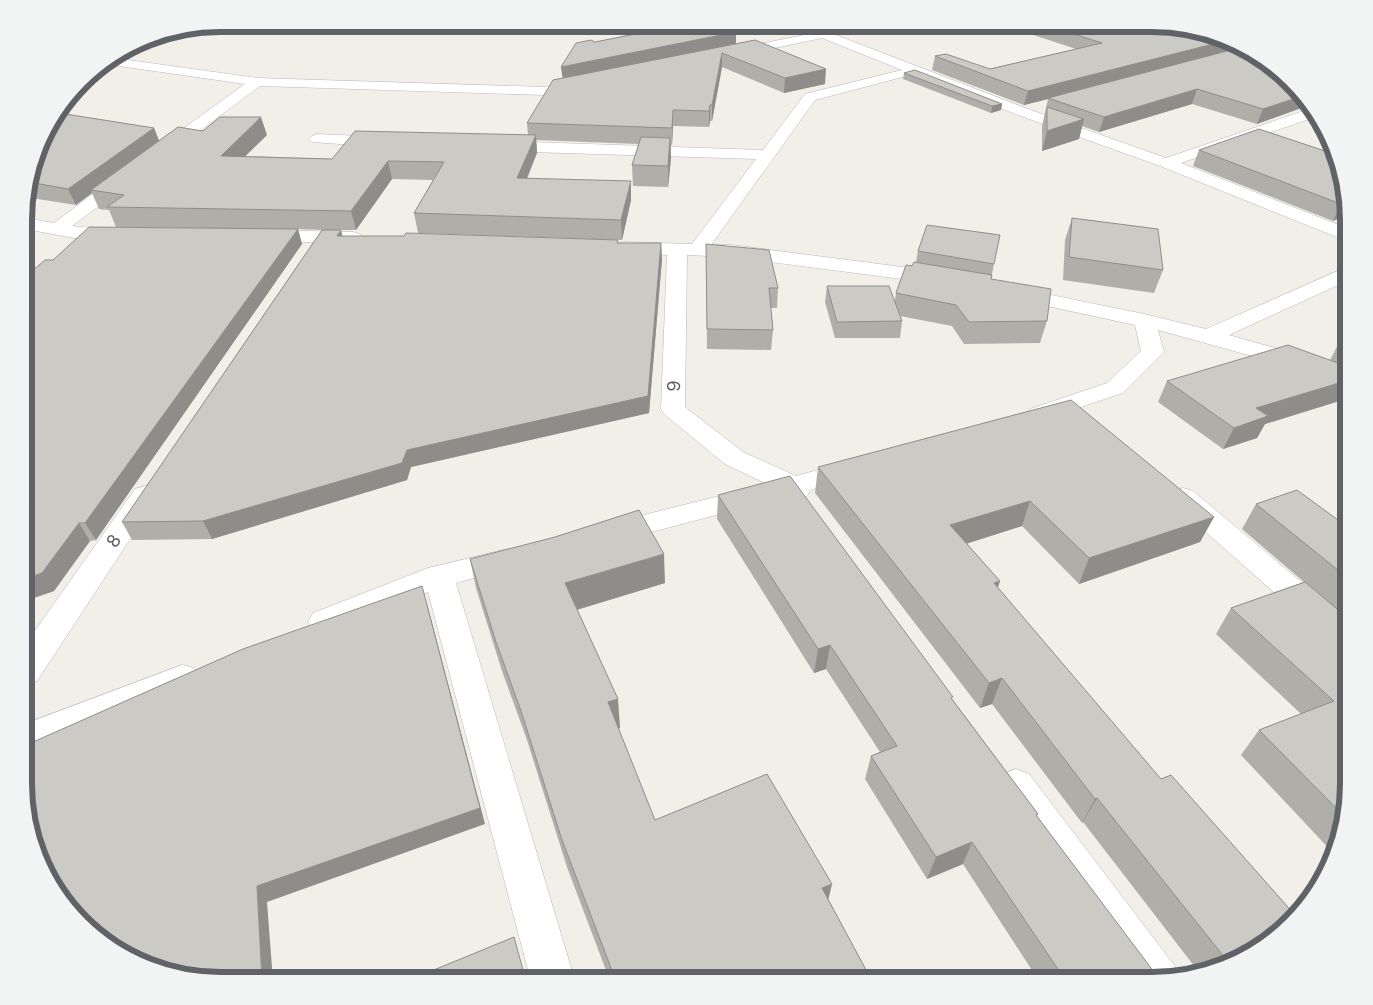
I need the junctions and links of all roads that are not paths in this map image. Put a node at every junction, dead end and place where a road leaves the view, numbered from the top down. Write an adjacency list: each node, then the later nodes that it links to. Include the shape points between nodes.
1 (818, 32): 3 (street)
2 (833, 32): 3 (street)
3 (823, 34): 4 (street); 6 (street)
4 (718, 56)
5 (119, 62): 7 (street)
6 (916, 70): 10 (street); 17 (street, via 810,97)
7 (257, 82): 8 (street, via 545,91); 13 (street)
8 (593, 82)
9 (1042, 107): 10 (street)
10 (1022, 112): 18 (street)
11 (1308, 114): 18 (street)
12 (158, 136): 13 (street)
13 (177, 139): 20 (street)
14 (317, 139): 15 (street)
15 (396, 142)
16 (484, 145): 17 (street)
17 (767, 155): 28 (street)
18 (1166, 163): 21 (street)
19 (32, 224): 20 (street)
20 (57, 229): 22 (street)
21 (1340, 232)
22 (85, 234): 23 (street); 29 (street)
23 (134, 234)
24 (241, 236): 25 (street)
25 (319, 237): 26 (street); 30 (street)
26 (368, 239)
27 (601, 247): 28 (street)
28 (687, 249): 32 (street, via 732,251); 43 (street, 9, via 674,409 734,458)
29 (65, 252)
30 (303, 262)
31 (1340, 276): 35 (street)
32 (957, 281)
33 (994, 289): 34 (street)
34 (1144, 320): 35 (street); 37 (street, via 1153,352 1114,388)
35 (1211, 335): 36 (street)
36 (1340, 380)
37 (1074, 403): 38 (street); 39 (street)
38 (1018, 420)
39 (1096, 422)
40 (878, 461): 43 (street)
41 (158, 475): 50 (street, 8)
42 (1163, 480): 49 (street)
43 (794, 486): 44 (street); 45 (street)
44 (817, 518)
45 (583, 540)
46 (535, 552): 47 (street)
47 (439, 576): 48 (street); 54 (street)
48 (301, 631)
49 (1340, 632)
50 (32, 662)
51 (209, 667): 52 (street)
52 (32, 737)
53 (1000, 764): 55 (street)
54 (551, 972)
55 (1153, 972)

